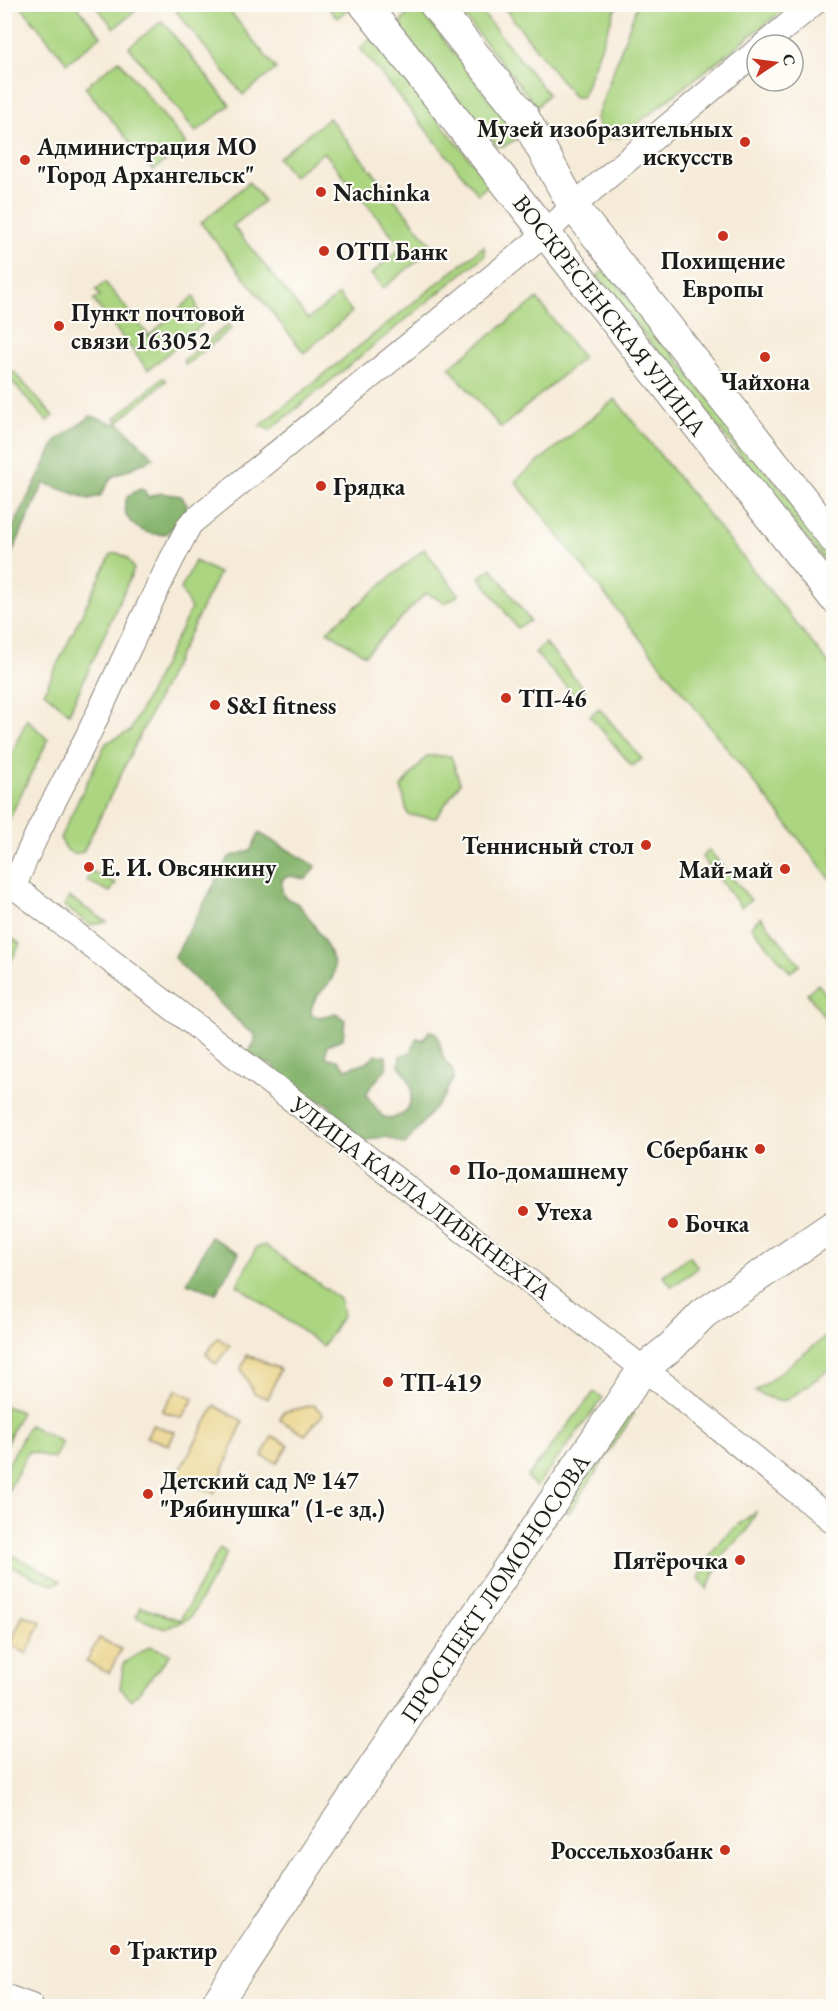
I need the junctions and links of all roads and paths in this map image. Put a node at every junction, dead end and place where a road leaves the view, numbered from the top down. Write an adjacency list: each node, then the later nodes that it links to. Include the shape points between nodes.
1 (364, 4): 7 (main road, ВОСКРЕСЕНСКАЯ УЛИЦА)
2 (434, 4): 6 (main road, ВОСКРЕСЕНСКАЯ УЛИЦА, via 523,115)
3 (813, 4): 4 (street)
4 (778, 33)
5 (745, 61): 6 (street)
6 (573, 206): 7 (street); 8 (main road, ВОСКРЕСЕНСКАЯ УЛИЦА)
7 (546, 233): 9 (main road, ВОСКРЕСЕНСКАЯ УЛИЦА); 10 (street, via 190,524 87,737)
8 (834, 539)
9 (834, 598)
10 (9, 883): 12 (street, УЛИЦА КАРЛА ЛИБКНЕХТА)
11 (834, 1225): 12 (main road, ПРОСПЕКТ ЛОМОНОСОВА, via 703,1314)
12 (643, 1369): 13 (street, УЛИЦА КАРЛА ЛИБКНЕХТА); 16 (main road, ПРОСПЕКТ ЛОМОНОСОВА)
13 (834, 1522)
14 (4, 1996): 15 (street)
15 (31, 2007)
16 (215, 2007)

